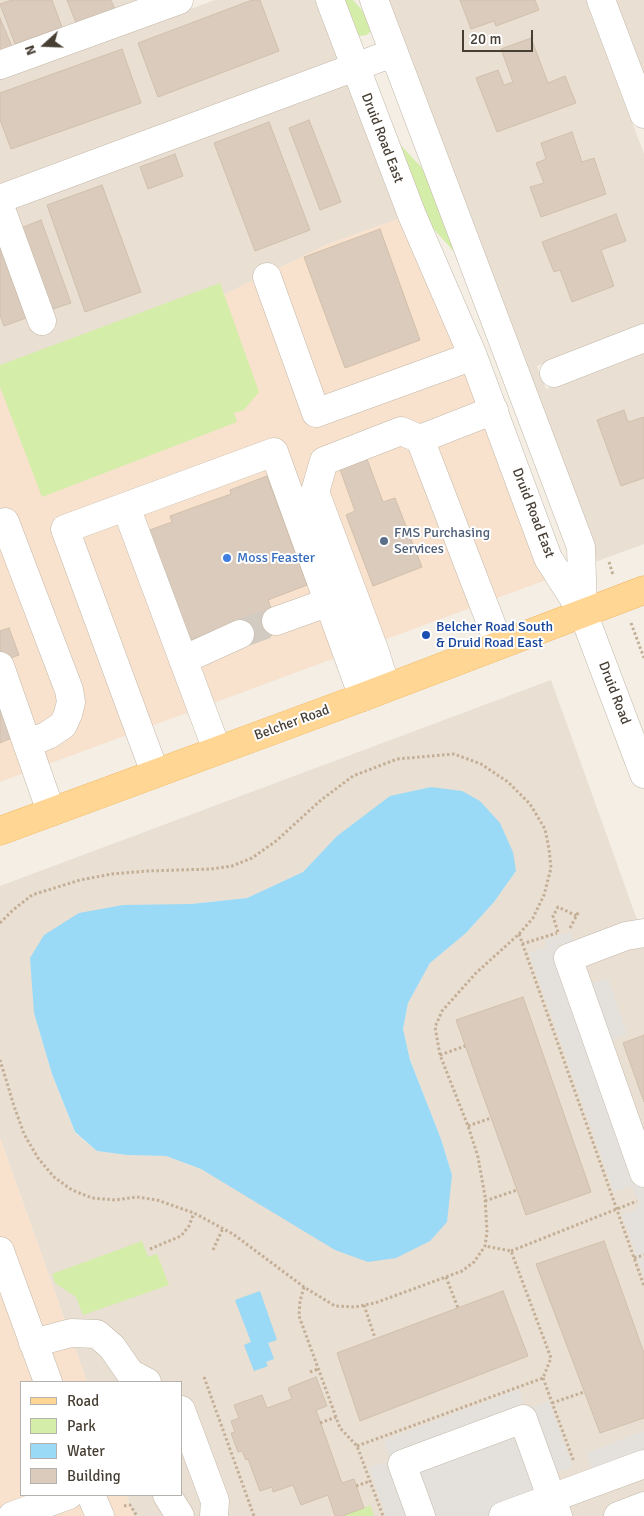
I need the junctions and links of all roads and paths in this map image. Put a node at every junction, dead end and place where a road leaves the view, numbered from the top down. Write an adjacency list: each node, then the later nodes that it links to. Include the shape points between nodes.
1 (179, 0): 6 (street)
2 (330, 0): 7 (street, Druid Road East)
3 (374, 0): 5 (street)
4 (601, 0): 8 (street)
5 (393, 53): 7 (street); 22 (street, via 581,547)
6 (0, 65)
7 (355, 68): 9 (street); 14 (street, Druid Road East, via 412,215)
8 (644, 114)
9 (0, 200)
10 (0, 206): 12 (street)
11 (267, 277): 14 (street, via 316,413)
12 (42, 321)
13 (644, 338): 15 (street)
14 (473, 356): 16 (street, Druid Road East)
15 (554, 372)
16 (494, 410): 17 (street); 22 (street, Druid Road East, via 548,558)
17 (420, 439): 25 (street); 30 (street, via 401,431 324,461 315,492 375,652)
18 (126, 507): 21 (street, via 274,452); 28 (street); 33 (street, via 65,529)
19 (0, 524): 31 (street, via 5,522 69,690 68,714 63,725)
20 (644, 590): 22 (main road, Belcher Road)
21 (329, 602): 23 (street); 30 (street)
22 (583, 612): 25 (main road, Belcher Road); 34 (street, Druid Road)
23 (276, 621)
24 (240, 634): 28 (street)
25 (499, 644): 30 (main road, Belcher Road)
26 (639, 646): 27 (path)
27 (644, 658)
28 (183, 660): 32 (street)
29 (0, 666): 31 (street)
30 (374, 692): 32 (main road, Belcher Road)
31 (26, 744): 35 (street)
32 (217, 750): 33 (main road, Belcher Road)
33 (154, 774): 35 (main road, Belcher Road)
34 (644, 774)
35 (51, 812): 36 (main road, Belcher Road)
36 (0, 831)
37 (579, 911): 38 (path)
38 (577, 916): 40 (path, via 572,928); 40 (path, via 558,907 553,916)
39 (0, 923): 42 (path, via 32,895 80,880 138,872 211,870 232,866 252,858 276,841 353,776 397,759 454,754 481,764 508,782 530,804 545,829 550,868 544,895)
40 (558, 932): 43 (path)
41 (644, 933): 49 (street, via 626,936 568,958)
42 (519, 934): 43 (path); 45 (path, via 476,973 442,1011 435,1027)
43 (522, 944): 53 (path)
44 (465, 1046): 45 (path)
45 (440, 1055): 48 (path)
46 (0, 1060): 54 (path, via 24,1134 54,1178 92,1198 115,1200 137,1197)
47 (491, 1118): 48 (path)
48 (468, 1126): 51 (path, via 478,1157)
49 (644, 1174)
50 (517, 1190): 51 (path)
51 (485, 1201): 56 (path)
52 (637, 1201): 53 (path)
53 (616, 1208): 60 (path); 62 (path)
54 (194, 1213): 55 (path); 57 (path, via 181,1236)
55 (223, 1228): 58 (path); 65 (path)
56 (485, 1246): 60 (path); 63 (path, via 474,1262 462,1271)
57 (150, 1249)
58 (213, 1250)
59 (0, 1251): 69 (street)
60 (511, 1251): 73 (path, via 551,1358)
61 (644, 1255): 62 (path)
62 (634, 1258): 64 (path)
63 (446, 1276): 66 (path); 67 (path)
64 (644, 1286)
65 (304, 1287): 66 (path, via 335,1306); 70 (path, via 299,1316)
66 (364, 1305): 68 (path)
67 (458, 1308)
68 (375, 1338)
69 (33, 1342): 74 (street, via 71,1333 96,1334 112,1346); 75 (street)
70 (318, 1369): 71 (path); 79 (path)
71 (310, 1372)
72 (204, 1376): 97 (path)
73 (543, 1378): 77 (path); 81 (path)
74 (136, 1379)
75 (48, 1381)
76 (584, 1392): 77 (path)
77 (552, 1403): 82 (path)
78 (182, 1413): 96 (street, via 215,1501)
79 (336, 1417): 80 (path); 81 (path, via 340,1428)
80 (320, 1423)
81 (357, 1446): 84 (path)
82 (574, 1463)
83 (644, 1464): 90 (street)
84 (370, 1481): 85 (path); 98 (path)
85 (356, 1486)
86 (67, 1496): 91 (street)
87 (92, 1496): 92 (street)
88 (168, 1496): 95 (street)
89 (644, 1506): 101 (street)
90 (555, 1507): 99 (street, via 523,1420 402,1464); 100 (street)
91 (39, 1511): 93 (street)
92 (109, 1511): 94 (path, via 130,1505)
93 (12, 1516)
94 (137, 1516)
95 (180, 1516)
96 (214, 1516)
97 (254, 1516)
98 (383, 1516)
99 (421, 1516)
100 (503, 1516)
101 (618, 1516)

